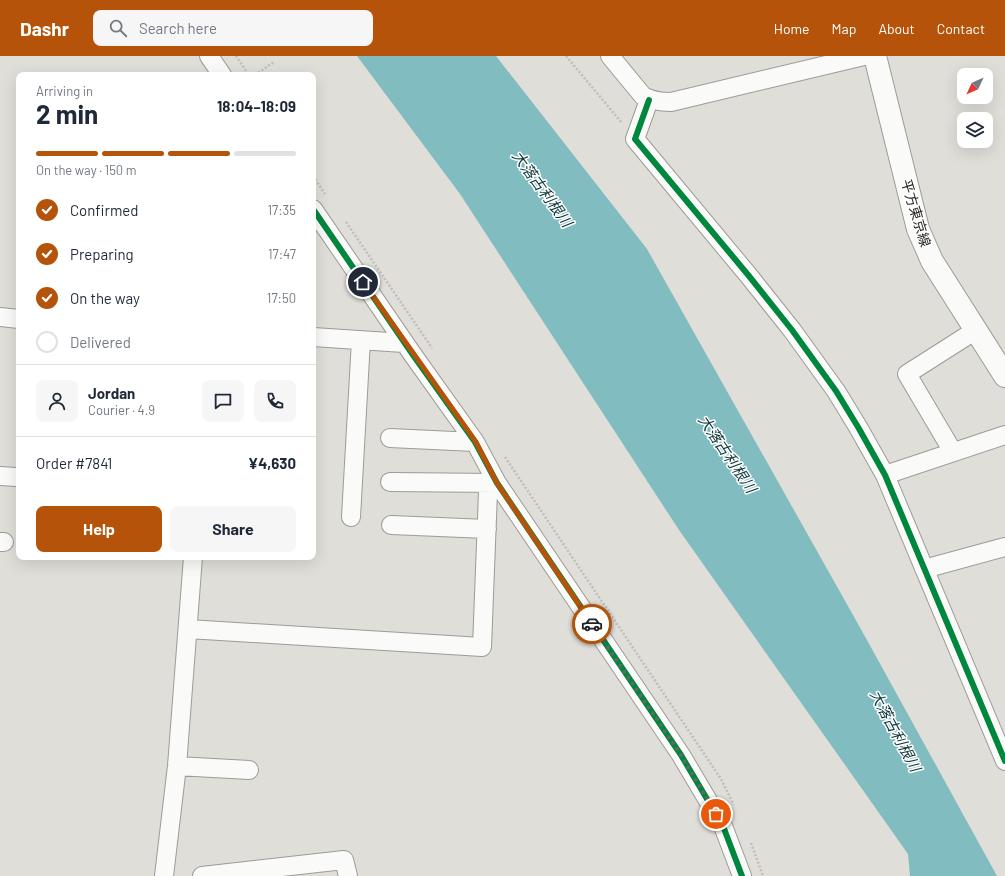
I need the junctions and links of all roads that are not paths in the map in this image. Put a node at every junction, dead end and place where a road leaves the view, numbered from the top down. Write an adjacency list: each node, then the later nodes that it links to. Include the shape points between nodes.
1 (209, 56): 5 (street)
2 (610, 56): 6 (street)
3 (864, 56): 6 (street, via 671,102)
4 (875, 56): 10 (main road, 平方東京線, via 918,230 932,262)
5 (220, 72)
6 (649, 100): 20 (street, via 635,139 792,330 836,391)
7 (316, 213): 13 (street)
8 (0, 318): 9 (street)
9 (16, 319)
10 (976, 330): 14 (main road, 平方東京線); 19 (street, via 907,374)
11 (316, 337): 12 (street)
12 (361, 340): 13 (street); 23 (street)
13 (404, 343): 18 (street)
14 (998, 353): 15 (main road, 平方東京線)
15 (1005, 376)
16 (1005, 435): 19 (street)
17 (390, 438): 18 (street)
18 (476, 442): 22 (street)
19 (953, 452): 20 (street)
20 (884, 475): 28 (street)
21 (390, 482): 22 (street)
22 (497, 483): 25 (street, via 488,492); 36 (street, via 681,755 724,826)
23 (351, 517)
24 (391, 525): 25 (street)
25 (487, 529): 29 (street, via 482,647)
26 (1005, 547): 28 (street)
27 (194, 560): 29 (street)
28 (924, 569): 30 (street)
29 (188, 628): 31 (street)
30 (1005, 761)
31 (177, 766): 32 (street); 33 (street)
32 (249, 770)
33 (164, 876)
34 (202, 876): 35 (street, via 344,860)
35 (348, 876)
36 (742, 876)

